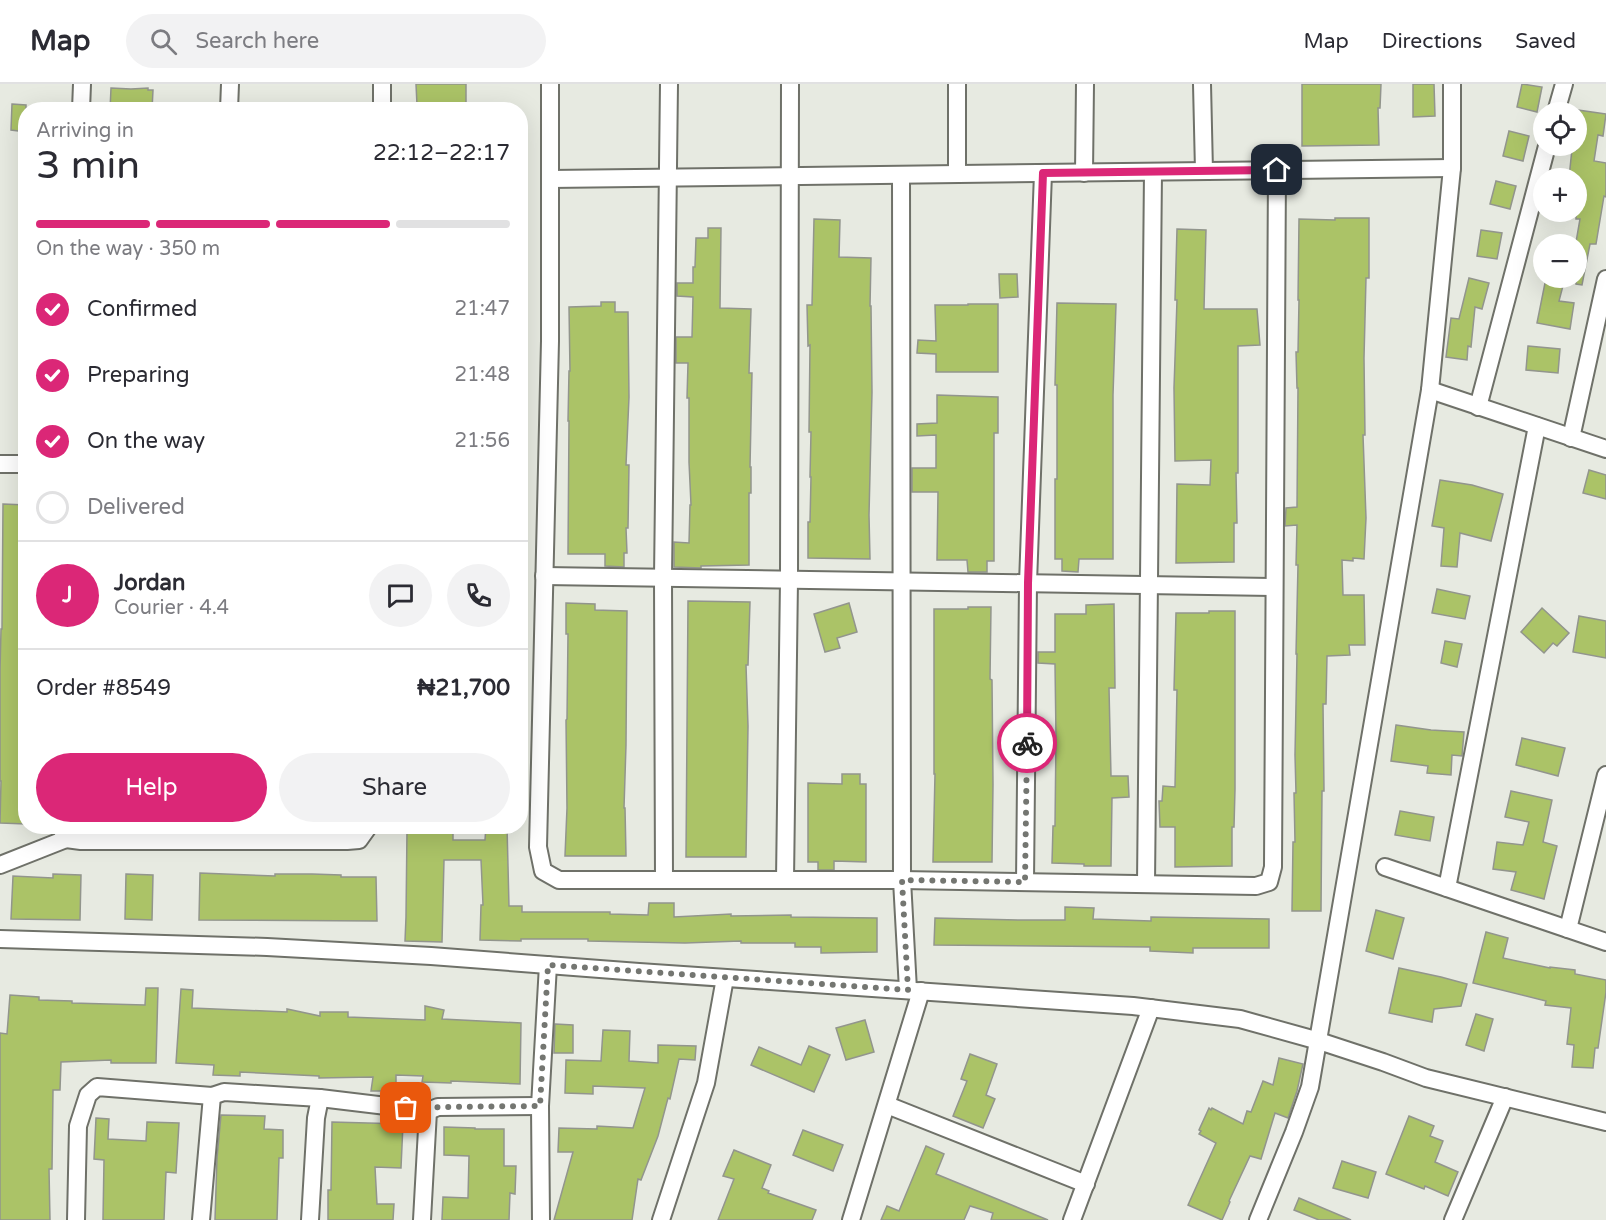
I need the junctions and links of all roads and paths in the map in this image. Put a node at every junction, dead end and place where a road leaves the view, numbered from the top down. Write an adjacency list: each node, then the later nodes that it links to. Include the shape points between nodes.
1 (82, 84): 12 (street)
2 (230, 84): 13 (street)
3 (382, 84): 14 (street)
4 (550, 84): 27 (street)
5 (669, 84): 26 (street)
6 (790, 84): 25 (street)
7 (957, 84): 23 (street)
8 (1085, 84): 22 (street)
9 (1202, 84): 19 (street)
10 (1452, 84): 17 (street)
11 (1564, 84): 15 (street)
12 (81, 102)
13 (229, 102)
14 (382, 102)
15 (1559, 102)
16 (1544, 156): 30 (street)
17 (1452, 168): 18 (street); 29 (street)
18 (1277, 170): 19 (street); 42 (street)
19 (1204, 171): 20 (street)
20 (1153, 172): 22 (street); 41 (street)
21 (1043, 173): 22 (street); 23 (street); 40 (street)
22 (1084, 173)
23 (957, 174): 24 (street)
24 (901, 175): 25 (street); 39 (street)
25 (790, 176): 26 (street); 38 (street)
26 (667, 178): 27 (street); 37 (street)
27 (550, 179): 36 (street)
28 (1606, 279): 32 (street)
29 (1430, 390): 30 (street); 63 (street)
30 (1478, 407): 31 (street)
31 (1537, 426): 32 (street); 55 (street)
32 (1571, 438): 33 (street)
33 (1606, 449)
34 (0, 464): 35 (street)
35 (18, 464)
36 (544, 576): 37 (street); 50 (street, via 538,847 543,871 559,880)
37 (663, 578): 38 (street); 50 (street)
38 (789, 580): 39 (street); 51 (street)
39 (902, 582): 40 (street); 52 (street)
40 (1028, 583): 41 (street); 53 (street)
41 (1149, 585): 42 (street); 54 (street)
42 (1275, 587): 54 (street, via 1273,867 1269,882 1256,886)
43 (1606, 775): 56 (street)
44 (61, 834): 48 (street)
45 (65, 834): 46 (street, via 81,841)
46 (209, 834): 47 (street, via 347,841 359,840)
47 (363, 834)
48 (0, 865)
49 (1385, 867): 55 (street)
50 (664, 880): 51 (street)
51 (785, 880): 52 (street)
52 (902, 880): 53 (street); 61 (street)
53 (1025, 882): 54 (street)
54 (1146, 884)
55 (1447, 888): 56 (street)
56 (1568, 929): 58 (street)
57 (0, 939): 59 (street, via 267,947)
58 (1606, 942)
59 (548, 965): 60 (street); 68 (street)
60 (725, 978): 61 (street); 77 (street, via 706,1083)
61 (915, 990): 62 (street); 67 (street)
62 (1151, 1008): 63 (street, via 1240,1019); 71 (street)
63 (1318, 1041): 65 (street, via 1426,1078); 80 (street, via 1310,1087)
64 (212, 1096): 66 (street, via 224,1092); 72 (street, via 97,1087 88,1095 78,1126); 73 (street)
65 (1505, 1097): 70 (street); 81 (street)
66 (320, 1098): 69 (street); 74 (street)
67 (886, 1105): 71 (street); 78 (street)
68 (540, 1106): 69 (street, via 438,1107); 76 (street)
69 (428, 1111): 75 (street)
70 (1606, 1122)
71 (1086, 1184): 79 (street)
72 (76, 1220)
73 (201, 1220)
74 (310, 1220)
75 (422, 1220)
76 (541, 1220)
77 (661, 1220)
78 (851, 1220)
79 (1072, 1220)
80 (1258, 1220)
81 (1453, 1220)

